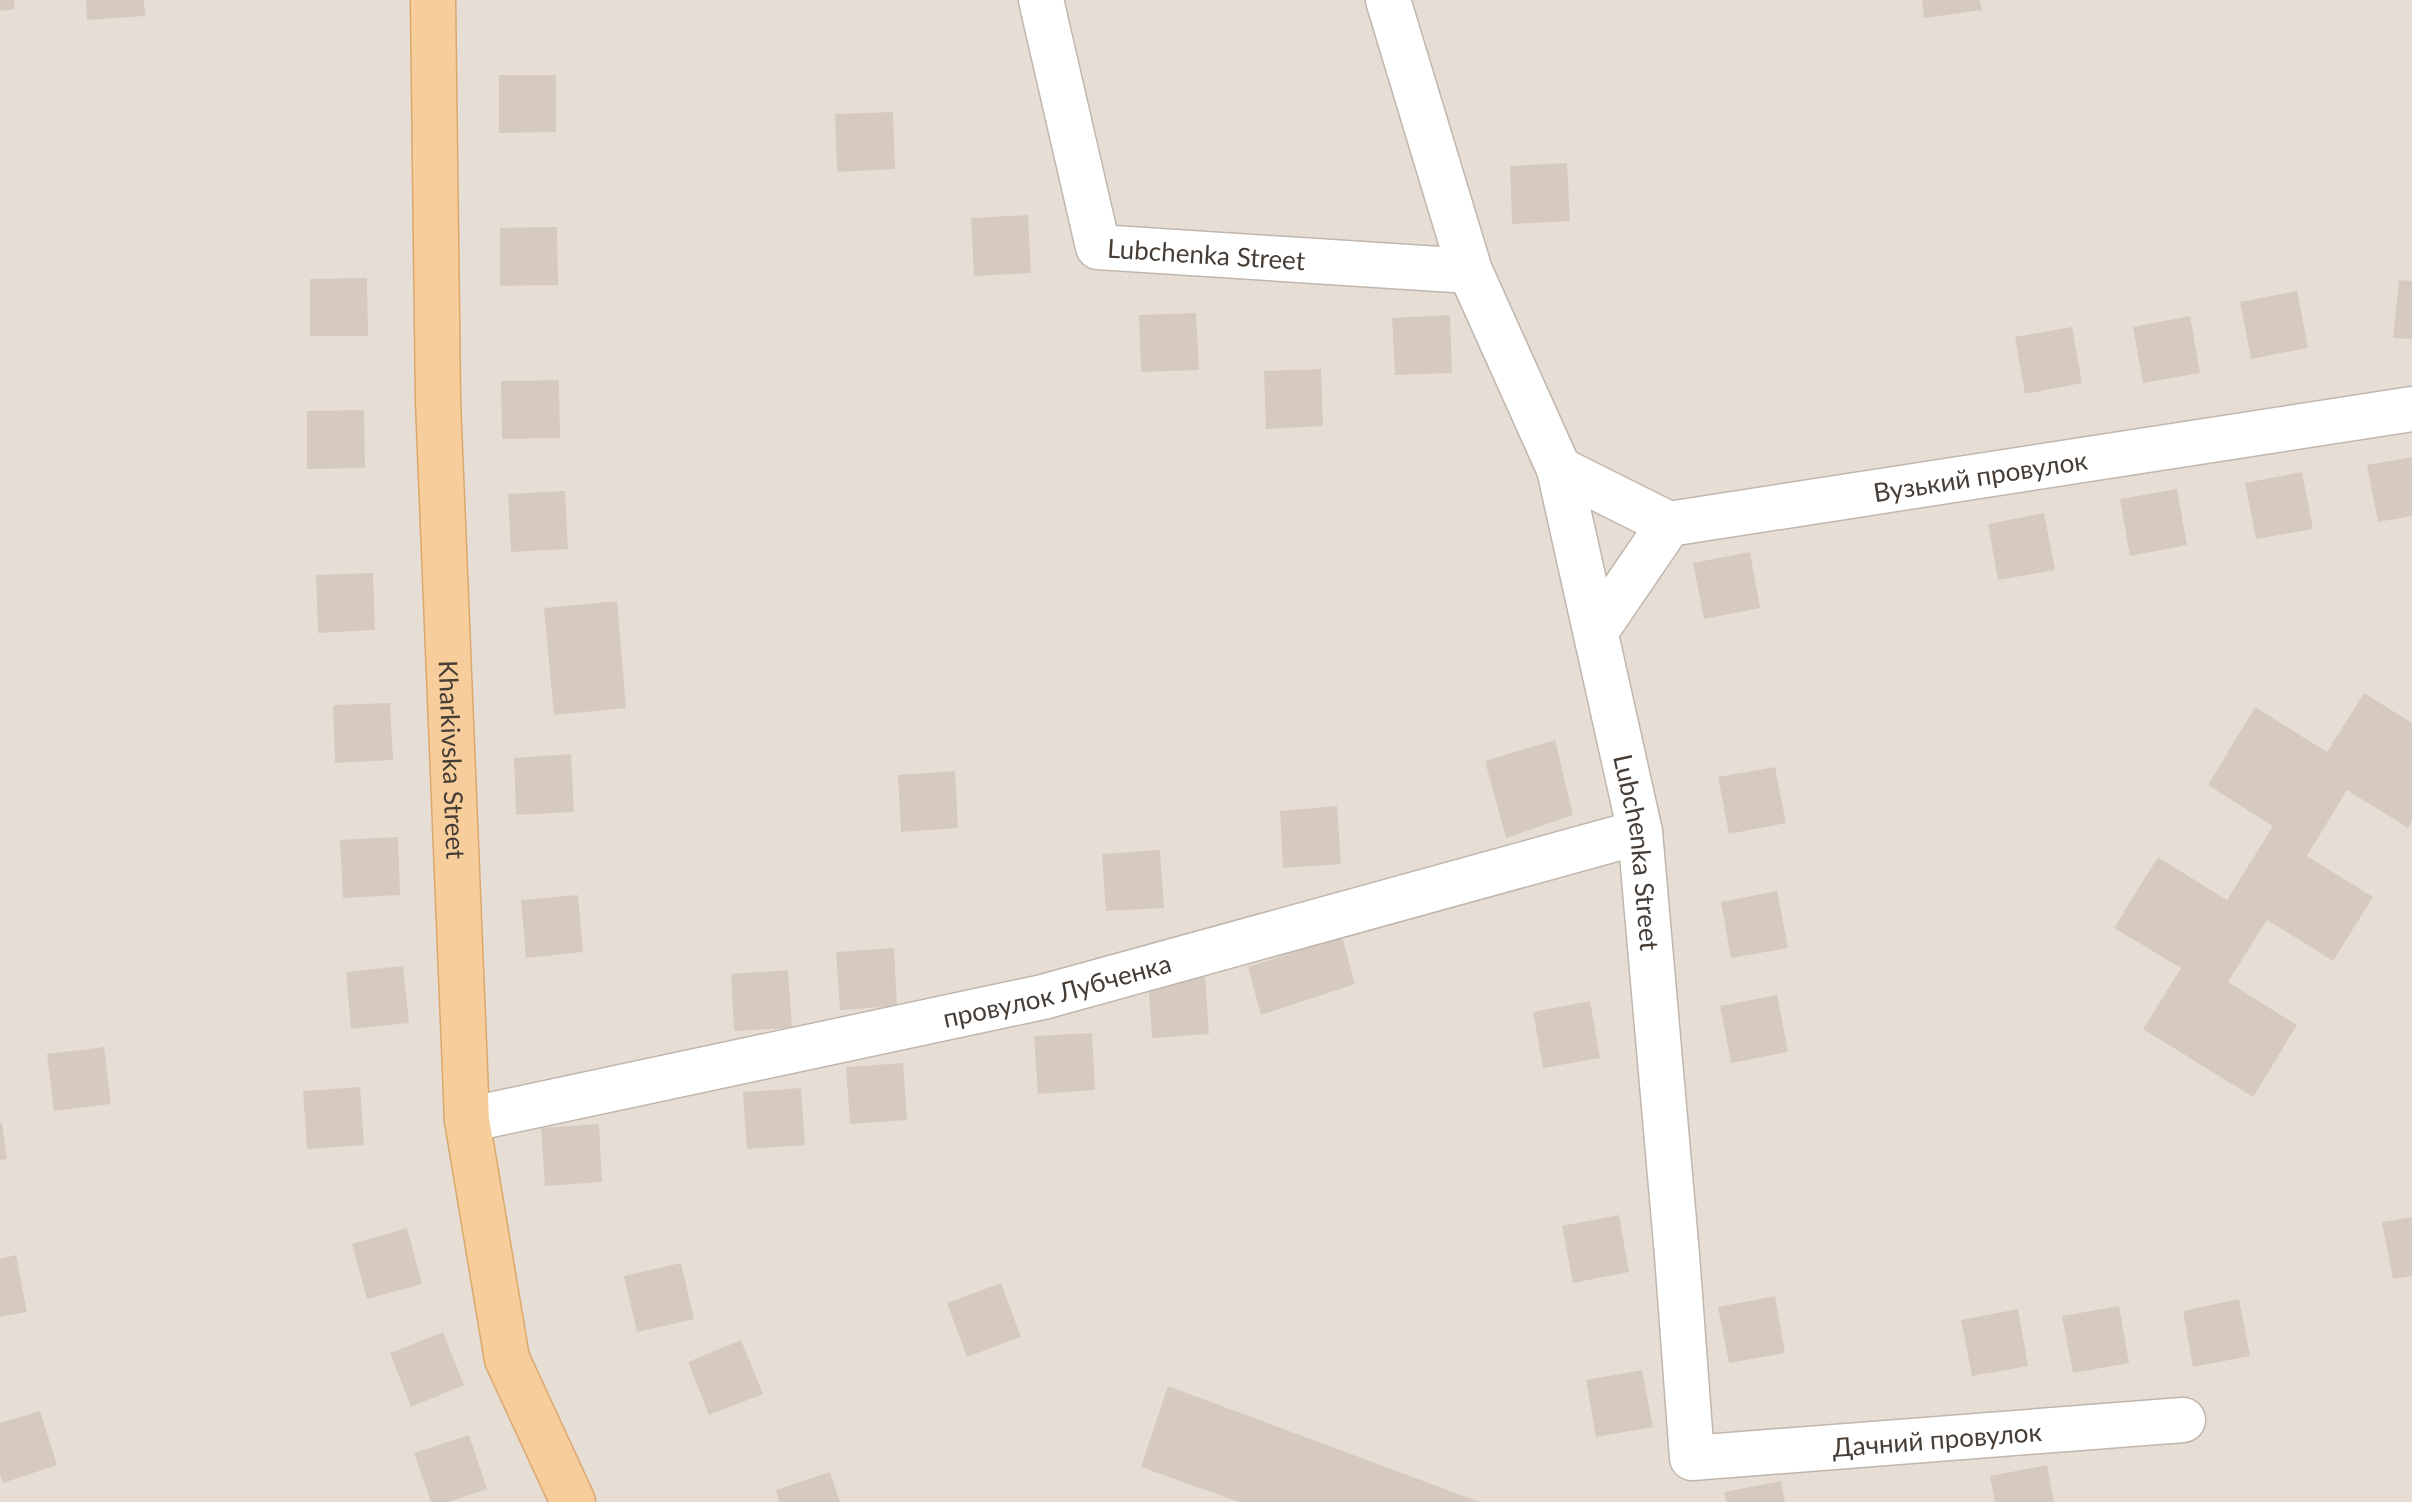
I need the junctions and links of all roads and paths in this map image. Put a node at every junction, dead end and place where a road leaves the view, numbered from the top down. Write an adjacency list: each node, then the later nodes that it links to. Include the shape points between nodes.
1 (433, 0): 10 (main road, Kharkivska Street, via 438,401)
2 (1041, 0): 4 (street, Lubchenka Street, via 1098,247)
3 (1388, 0): 4 (street, Lubchenka Street)
4 (1470, 271): 6 (street, Lubchenka Street)
5 (2412, 409): 7 (street, Вузький провулок)
6 (1559, 469): 7 (street); 8 (street, Lubchenka Street)
7 (1669, 524): 8 (street)
8 (1596, 631): 9 (street, Lubchenka Street)
9 (1640, 832): 10 (street, провулок Лубченка, via 1043,997); 12 (street, Lubchenka Street)
10 (467, 1120): 13 (main road, Kharkivska Street, via 507,1359)
11 (2183, 1420): 12 (street, Дачний провулок)
12 (1692, 1458)
13 (573, 1502)

